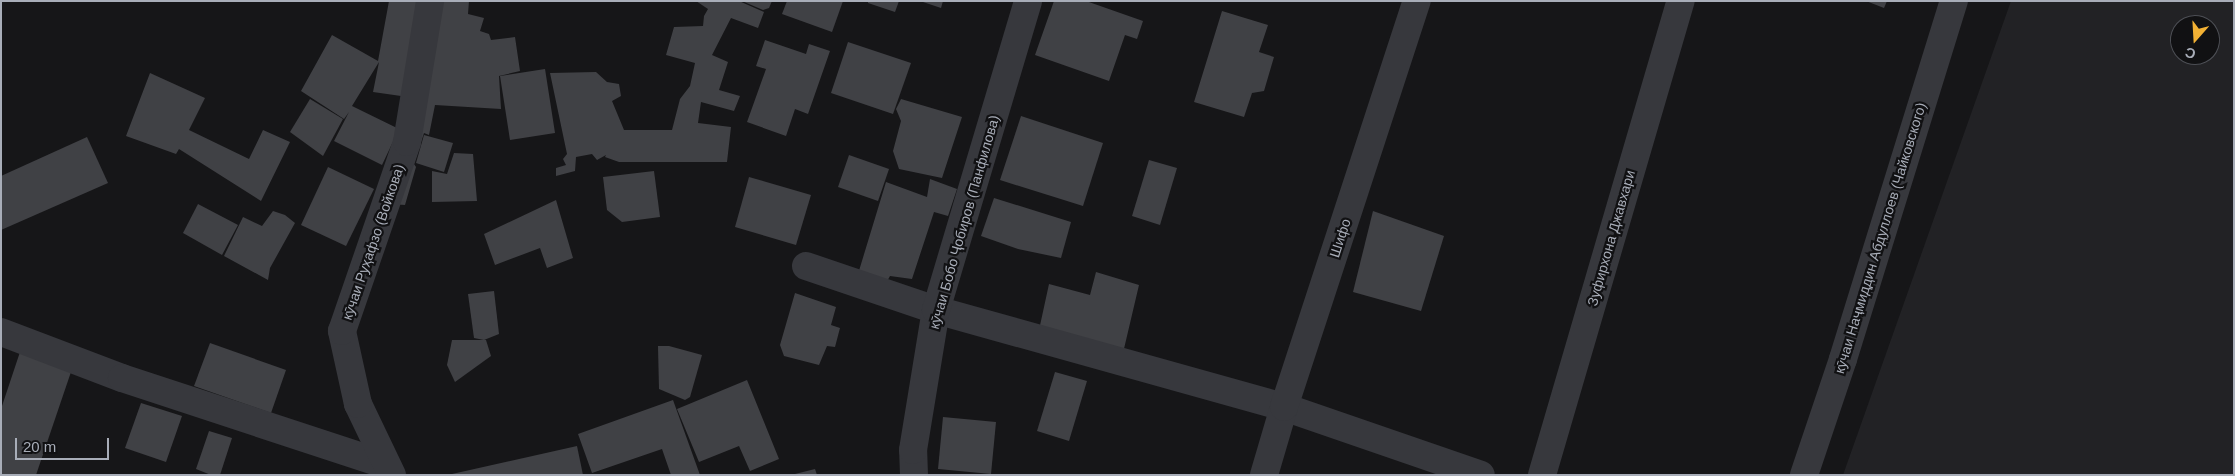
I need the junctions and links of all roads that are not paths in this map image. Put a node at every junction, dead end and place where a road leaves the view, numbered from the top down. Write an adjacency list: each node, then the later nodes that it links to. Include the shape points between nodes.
1 (430, 1): 10 (street, кӯчаи Руҳафзо (Войкова), via 407,142 342,331 358,404)
2 (1028, 1): 7 (street, кӯчаи Бобо Ҷобиров (Панфилова))
3 (1417, 1): 9 (street, Шифо)
4 (1681, 1): 14 (street, Зуфирхона Джавхари)
5 (1954, 1): 15 (street, кӯчаи Наҷмиддин Абдуллоев (Чайковского))
6 (806, 266): 7 (street)
7 (936, 310): 9 (street); 11 (street, кӯчаи Бобо Ҷобиров (Панфилова), via 913,450)
8 (1, 332): 10 (street, via 122,378)
9 (1284, 407): 12 (street, Шифо); 13 (street)
10 (389, 470)
11 (914, 475)
12 (1264, 475)
13 (1481, 475)
14 (1542, 475)
15 (1804, 475)

